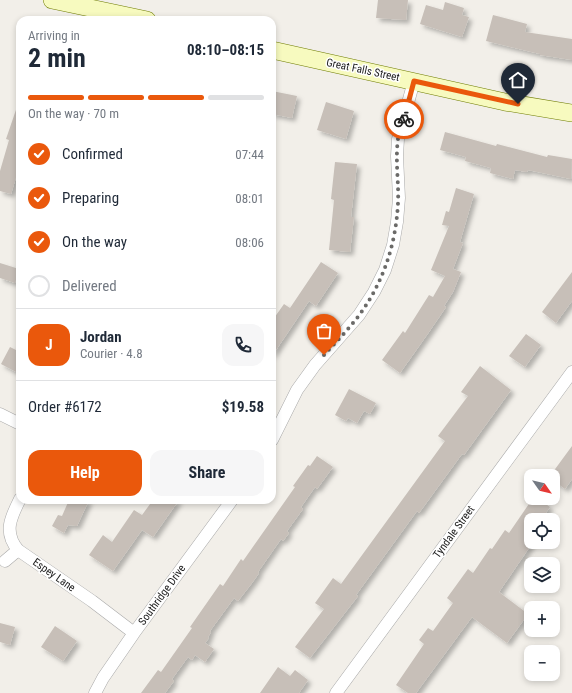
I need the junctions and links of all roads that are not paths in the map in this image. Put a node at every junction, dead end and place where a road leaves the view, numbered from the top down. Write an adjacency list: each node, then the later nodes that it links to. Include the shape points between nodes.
1 (52, 0): 2 (main road)
2 (128, 16)
3 (276, 51): 4 (main road, Great Falls Street)
4 (414, 81): 5 (main road, Great Falls Street, via 505,102); 9 (street, via 398,139 397,222 385,270 360,315 315,365 297,390)
5 (572, 113)
6 (572, 372): 16 (street, Tyndale Street)
7 (0, 414): 8 (street)
8 (16, 422)
9 (276, 432)
10 (18, 504): 12 (street, via 9,528)
11 (229, 504): 14 (street, Southridge Drive)
12 (18, 550): 13 (street); 14 (street, Espey Lane)
13 (5, 561)
14 (134, 633): 15 (street, Southridge Drive)
15 (95, 693)
16 (336, 693)

